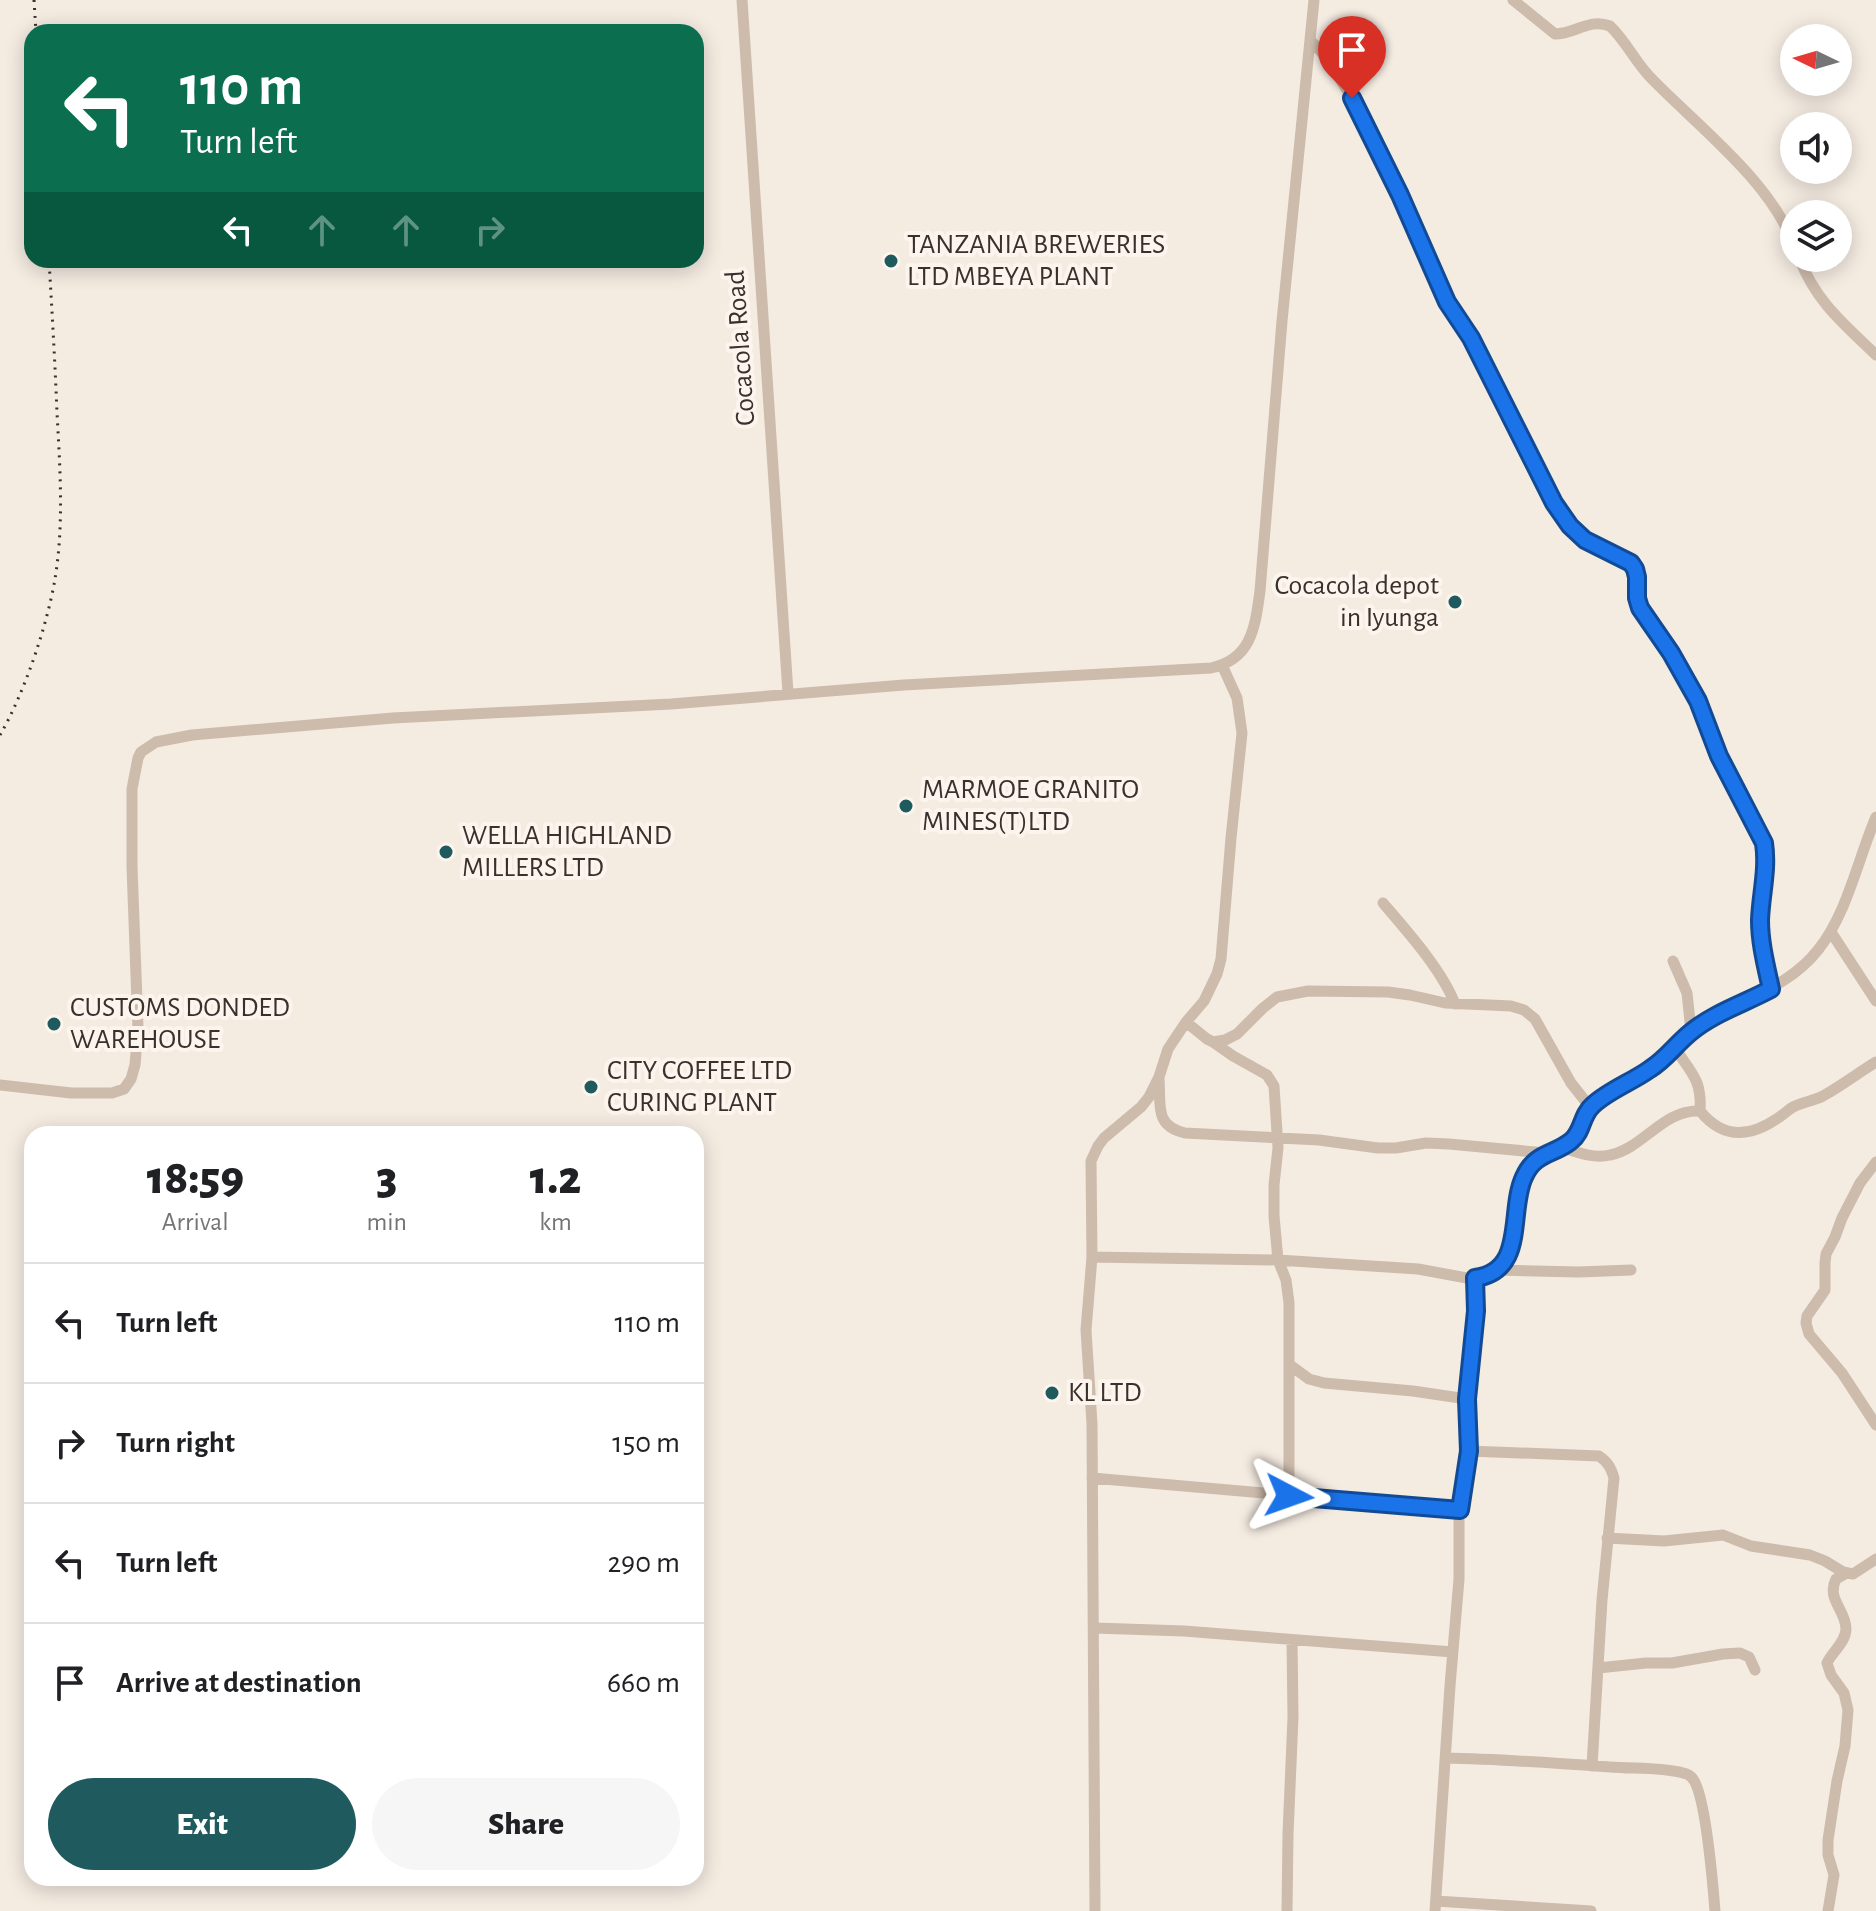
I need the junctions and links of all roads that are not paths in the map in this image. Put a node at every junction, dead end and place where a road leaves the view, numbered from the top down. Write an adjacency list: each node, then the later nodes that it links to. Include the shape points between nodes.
1 (742, 0): 9 (street, Cocacola Road)
2 (1314, 0): 4 (street)
3 (1513, 0): 5 (street, via 1555,34 1596,23 1610,26 1644,71)
4 (1310, 40): 8 (street, via 1257,614 1245,648); 14 (street, via 1352,98 1447,302 1471,338 1554,503 1585,540 1635,569 1640,608 1698,701 1719,756 1764,843 1762,949)
5 (1780, 214)
6 (1805, 272): 7 (street, via 1823,302)
7 (1876, 355)
8 (1222, 665): 9 (street); 17 (street, via 1237,698 1242,733 1224,940 1211,987)
9 (788, 693): 23 (street, via 365,720 156,742 141,752 132,789 138,1028 131,1079 112,1093)
10 (1876, 817): 12 (street)
11 (1383, 903): 16 (street)
12 (1831, 932): 14 (street, via 1801,968); 15 (street)
13 (1673, 961): 18 (street, via 1687,993)
14 (1771, 989): 18 (street)
15 (1876, 1001)
16 (1455, 1004): 19 (street, via 1388,992 1295,993 1271,1002 1231,1038); 24 (street, via 1511,1006 1530,1013)
17 (1186, 1022): 19 (street); 22 (street, via 1168,1049)
18 (1691, 1031): 20 (street)
19 (1213, 1042): 26 (street, via 1271,1079)
20 (1675, 1048): 24 (street); 25 (street, via 1698,1083)
21 (1876, 1062): 25 (street, via 1755,1130 1725,1130)
22 (1159, 1077): 26 (street, via 1161,1117 1169,1128); 30 (street, via 1141,1107 1093,1154)
23 (0, 1085)
24 (1590, 1107): 27 (street, via 1574,1139)
25 (1700, 1111): 27 (street, via 1666,1121 1609,1156)
26 (1278, 1138): 28 (street, via 1378,1148 1426,1143); 31 (street)
27 (1561, 1147): 28 (street)
28 (1546, 1153): 32 (street, via 1524,1175 1511,1245)
29 (1876, 1162): 37 (street, via 1860,1183 1826,1254 1825,1290 1806,1323)
30 (1092, 1257): 31 (street); 39 (street, via 1086,1330)
31 (1278, 1260): 34 (street); 35 (street, via 1288,1294)
32 (1498, 1270): 33 (street); 34 (street)
33 (1631, 1270)
34 (1475, 1278): 36 (street)
35 (1290, 1365): 36 (street, via 1324,1383); 40 (street)
36 (1467, 1399): 38 (street)
37 (1876, 1425)
38 (1469, 1451): 41 (street); 42 (street, via 1599,1456 1614,1478)
39 (1092, 1478): 40 (street); 45 (street)
40 (1289, 1496): 41 (street)
41 (1460, 1510): 47 (street)
42 (1607, 1538): 44 (street, via 1664,1541 1723,1535 1751,1546 1810,1555); 48 (street)
43 (1876, 1559): 44 (street)
44 (1847, 1573): 57 (street, via 1833,1584 1845,1636 1827,1663 1848,1710 1828,1840 1834,1875)
45 (1095, 1628): 46 (street); 53 (street)
46 (1292, 1640): 47 (street); 54 (street)
47 (1453, 1652): 50 (street)
48 (1598, 1668): 49 (street, via 1740,1653 1749,1657); 51 (street)
49 (1755, 1670)
50 (1446, 1758): 51 (street); 52 (street)
51 (1592, 1766): 56 (street, via 1690,1775 1703,1810)
52 (1436, 1906): 55 (street)
53 (1095, 1911)
54 (1287, 1911)
55 (1591, 1911)
56 (1715, 1911)
57 (1828, 1911)

